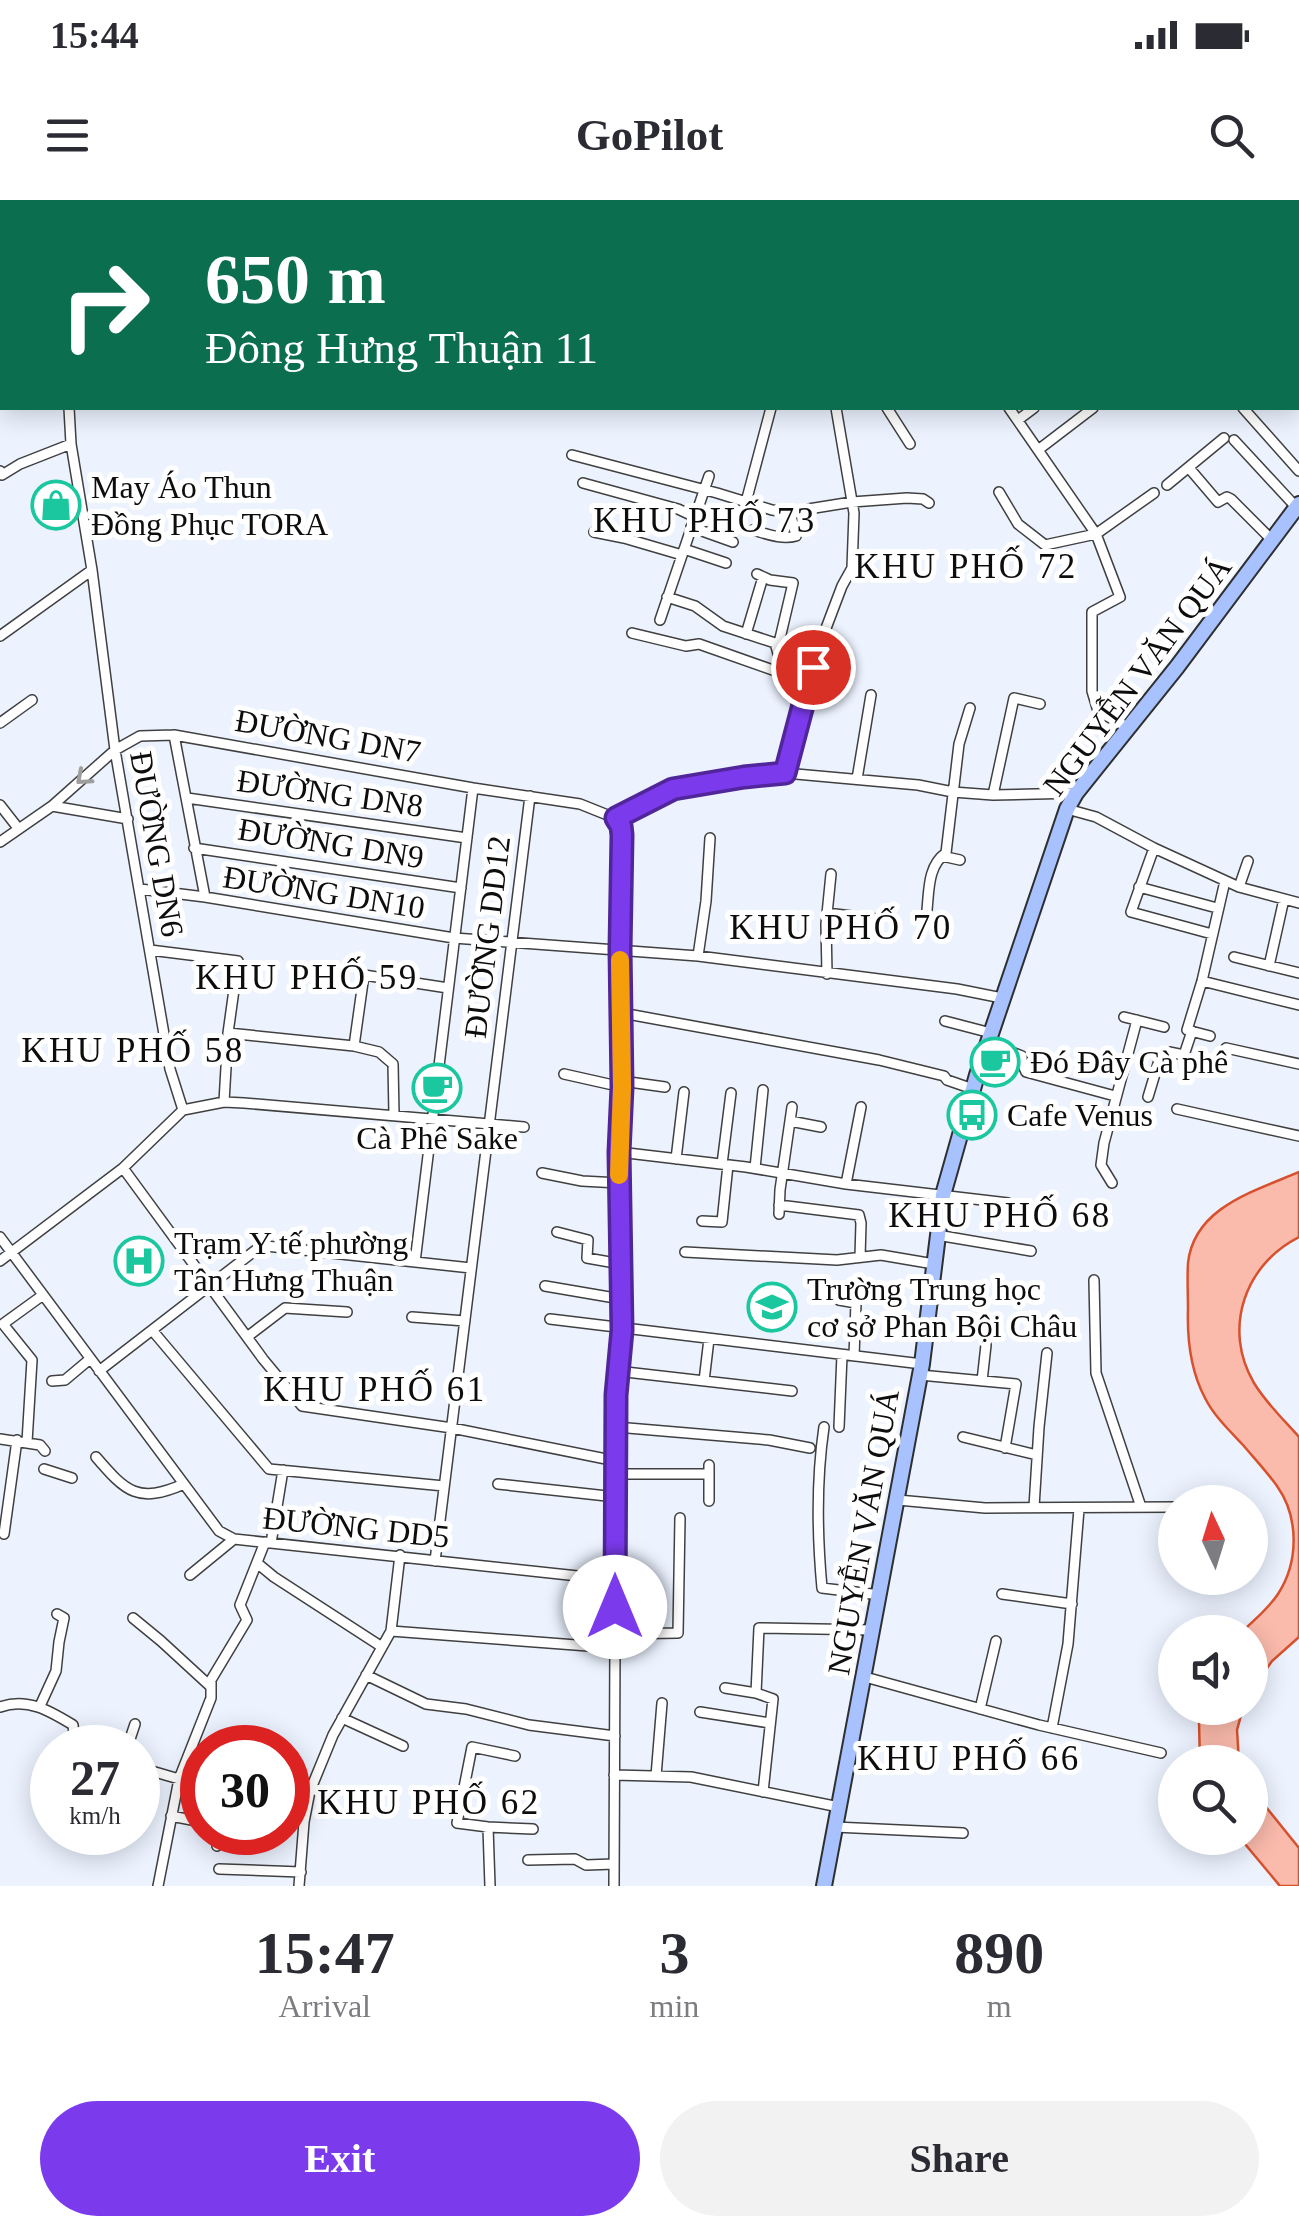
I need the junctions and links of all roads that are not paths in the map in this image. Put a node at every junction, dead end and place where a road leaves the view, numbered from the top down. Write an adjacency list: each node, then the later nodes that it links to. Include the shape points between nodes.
1 (69, 410): 10 (street, ĐƯỜNG DN6)
2 (770, 410): 23 (street)
3 (836, 410): 24 (street)
4 (887, 410): 11 (street)
5 (1010, 410): 9 (street)
6 (1031, 410): 9 (street)
7 (1090, 410): 12 (street)
8 (1246, 410): 16 (street)
9 (1018, 420): 12 (street)
10 (72, 444): 15 (street); 36 (street, ĐƯỜNG DN6)
11 (910, 444)
12 (1038, 450): 31 (street)
13 (572, 455): 20 (street)
14 (1190, 468): 19 (street); 26 (street, via 1228,439); 32 (street, via 1216,500 1231,499)
15 (0, 471)
16 (1299, 471)
17 (709, 476): 20 (street)
18 (583, 483): 28 (street, via 678,509)
19 (1167, 485)
20 (704, 490): 23 (street); 28 (street)
21 (999, 492): 31 (street, via 1018,524 1046,545)
22 (1154, 492): 31 (street)
23 (746, 502): 27 (street)
24 (852, 502): 25 (street); 27 (street); 44 (street, via 852,568)
25 (929, 502)
26 (1298, 506): 32 (main road, NGUYỄN VĂN QUÁ)
27 (790, 512): 29 (street, via 796,536)
28 (693, 522): 33 (street); 34 (street)
29 (753, 530)
30 (594, 532): 34 (street)
31 (1096, 534): 50 (street, via 1120,597 1092,612 1092,691 1098,711)
32 (1272, 540): 50 (main road, NGUYỄN VĂN QUÁ)
33 (732, 542)
34 (683, 552): 35 (street); 37 (street)
35 (726, 562)
36 (92, 570): 41 (street); 52 (street, ĐƯỜNG DN6)
37 (667, 597): 38 (street); 40 (street)
38 (660, 620)
39 (632, 633): 43 (street, via 698,644)
40 (746, 634): 42 (street); 42 (street, via 760,576 793,584)
41 (0, 636)
42 (778, 648): 43 (street)
43 (784, 674): 44 (street)
44 (806, 690): 53 (street)
45 (871, 695): 54 (street)
46 (32, 700): 49 (street)
47 (1040, 704): 58 (street, via 1014,698)
48 (970, 708): 56 (street)
49 (0, 723)
50 (1126, 727): 57 (main road, NGUYỄN VĂN QUÁ)
51 (174, 734): 52 (street, ĐƯỜNG DN7, via 140,736); 55 (street, ĐƯỜNG DN7); 60 (street)
52 (115, 750): 62 (street, ĐƯỜNG DN7, one-way to 62); 65 (street, ĐƯỜNG DN6)
53 (785, 773): 54 (street); 64 (street, via 673,789)
54 (857, 778): 56 (street)
55 (473, 788): 59 (street, ĐƯỜNG DN7); 67 (street)
56 (953, 792): 58 (street); 72 (street)
57 (1076, 793): 58 (street); 63 (main road, NGUYỄN VĂN QUÁ)
58 (993, 795)
59 (530, 796): 64 (street, ĐƯỜNG DN7); 90 (street, ĐƯỜNG DD12)
60 (186, 798): 67 (street, ĐƯỜNG DN8); 70 (street)
61 (0, 806): 66 (street)
62 (52, 806): 65 (street); 66 (street, ĐƯỜNG DN7)
63 (1066, 809): 71 (street); 100 (main road, NGUYỄN VĂN QUÁ, via 1026,946)
64 (616, 818): 91 (street, via 622,835)
65 (128, 819): 80 (street, ĐƯỜNG DN6)
66 (18, 828): 69 (street, ĐƯỜNG DN7)
67 (467, 838): 79 (street)
68 (710, 838): 93 (street)
69 (0, 842)
70 (194, 848): 79 (street, ĐƯỜNG DN9); 81 (street)
71 (1154, 848): 76 (street); 77 (street)
72 (942, 856): 73 (street); 85 (street, via 932,872)
73 (960, 860)
74 (1248, 860): 78 (street)
75 (831, 874): 86 (street)
76 (1226, 881): 78 (street); 84 (street)
77 (1139, 887): 84 (street); 88 (street, via 1130,912)
78 (1239, 887): 82 (street)
79 (461, 888): 89 (street)
80 (140, 890): 81 (street, ĐƯỜNG DN10); 92 (street, ĐƯỜNG DN6)
81 (205, 897): 89 (street, ĐƯỜNG DN10)
82 (1284, 899): 83 (street); 95 (street)
83 (1299, 903)
84 (1218, 908): 88 (street)
85 (927, 910)
86 (827, 913): 87 (street); 97 (street)
87 (876, 918)
88 (1212, 934): 98 (street)
89 (454, 938): 90 (street, ĐƯỜNG DN10); 99 (street)
90 (512, 944): 91 (street, ĐƯỜNG DN10); 131 (street, ĐƯỜNG DD12)
91 (620, 949): 93 (street, ĐƯỜNG DN10); 102 (street)
92 (150, 950): 108 (street, via 238,961); 127 (street, ĐƯỜNG DN6, via 170,1070)
93 (698, 956): 97 (street, ĐƯỜNG DN10)
94 (1234, 957): 95 (street)
95 (1269, 966): 96 (street)
96 (1299, 973)
97 (827, 974): 100 (street, ĐƯỜNG DN10)
98 (1202, 981): 101 (street); 107 (street, via 1186,1030)
99 (448, 988): 111 (street, via 364,975); 129 (street)
100 (1002, 998): 110 (main road, NGUYỄN VĂN QUÁ)
101 (1299, 1005)
102 (622, 1013): 115 (street); 117 (street, via 879,1060)
103 (1124, 1017): 104 (street)
104 (1136, 1020): 106 (street); 121 (street)
105 (945, 1021): 110 (street)
106 (1164, 1027)
107 (1192, 1031): 109 (street); 122 (street, via 1184,1055 1161,1054)
108 (228, 1034): 111 (street); 123 (street)
109 (1210, 1036)
110 (989, 1038): 117 (main road, NGUYỄN VĂN QUÁ); 121 (street, via 1022,1056 1026,1072)
111 (354, 1046): 128 (street, via 379,1052 393,1064)
112 (1226, 1048): 113 (street)
113 (1299, 1064)
114 (564, 1074): 115 (street)
115 (622, 1084): 116 (street); 135 (street)
116 (666, 1086)
117 (973, 1088): 145 (main road, NGUYỄN VĂN QUÁ)
118 (762, 1090): 139 (street)
119 (684, 1092): 136 (street)
120 (731, 1093): 137 (street)
121 (1115, 1096): 142 (street, via 1101,1165)
122 (1148, 1097)
123 (224, 1102): 127 (street); 128 (street)
124 (792, 1107): 130 (street)
125 (861, 1107): 144 (street)
126 (1177, 1109): 134 (street)
127 (184, 1110): 138 (street)
128 (394, 1115): 129 (street)
129 (432, 1118): 131 (street); 156 (street)
130 (790, 1121): 133 (street); 141 (street)
131 (489, 1124): 132 (street); 159 (street, ĐƯỜNG DD12)
132 (524, 1127)
133 (821, 1128)
134 (1299, 1136)
135 (619, 1152): 136 (street); 143 (street)
136 (676, 1159): 137 (street)
137 (725, 1164): 139 (street); 147 (street, via 722,1222)
138 (123, 1168): 152 (street); 161 (street)
139 (755, 1168): 141 (street)
140 (542, 1173): 143 (street)
141 (782, 1174): 144 (street); 154 (street, via 779,1210 859,1215)
142 (1112, 1182)
143 (619, 1183): 157 (street)
144 (846, 1184): 145 (street)
145 (943, 1195): 146 (street); 149 (main road, NGUYỄN VĂN QUÁ)
146 (1008, 1203)
147 (702, 1221)
148 (557, 1232): 157 (street, via 588,1240 587,1258)
149 (938, 1235): 151 (street); 158 (main road, NGUYỄN VĂN QUÁ)
150 (0, 1238): 152 (street, ĐƯỜNG DD5)
151 (1031, 1251)
152 (11, 1252): 155 (street); 163 (street, ĐƯỜNG DD5)
153 (686, 1252): 154 (street)
154 (860, 1257): 158 (street)
155 (0, 1261)
156 (414, 1262): 159 (street); 161 (street, via 266,1246)
157 (621, 1264): 164 (street)
158 (934, 1264): 180 (main road, NGUYỄN VĂN QUÁ)
159 (471, 1268): 169 (street, ĐƯỜNG DD12)
160 (1094, 1280): 209 (street, via 1096,1373)
161 (209, 1285): 170 (street); 172 (street)
162 (545, 1286): 164 (street)
163 (43, 1295): 178 (street, ĐƯỜNG DD5); 192 (street, via 4,1324 32,1360)
164 (622, 1299): 171 (street)
165 (839, 1300): 177 (street, via 856,1304)
166 (347, 1312): 172 (street, via 285,1308)
167 (412, 1316): 169 (street)
168 (550, 1319): 171 (street)
169 (465, 1322): 189 (street, ĐƯỜNG DD12)
170 (152, 1330): 179 (street); 200 (street, via 270,1469)
171 (622, 1330): 173 (street); 181 (street)
172 (246, 1337): 189 (street, via 302,1406)
173 (709, 1340): 176 (street); 183 (street)
174 (986, 1345): 184 (street)
175 (1047, 1352): 196 (street)
176 (842, 1355): 177 (street); 188 (street)
177 (854, 1356): 180 (street)
178 (90, 1359): 179 (street, ĐƯỜNG DD5); 182 (street, via 64,1380)
179 (99, 1370): 203 (street, ĐƯỜNG DD5)
180 (921, 1370): 184 (street); 207 (main road, NGUYỄN VĂN QUÁ)
181 (618, 1371): 183 (street); 186 (street)
182 (52, 1381)
183 (704, 1381): 185 (street)
184 (982, 1381): 194 (street, via 1016,1384)
185 (792, 1391)
186 (616, 1427): 193 (street); 198 (street)
187 (824, 1427): 224 (street, via 818,1490 822,1588)
188 (839, 1427)
189 (452, 1428): 198 (street); 205 (street, ĐƯỜNG DD12)
190 (963, 1437): 194 (street)
191 (0, 1439): 192 (street)
192 (22, 1441): 195 (street); 211 (street)
193 (810, 1448)
194 (1005, 1448): 196 (street)
195 (44, 1451)
196 (1037, 1455): 212 (street)
197 (96, 1456): 203 (street, via 135,1494)
198 (616, 1461): 201 (street)
199 (44, 1469): 202 (street)
200 (283, 1470): 205 (street); 217 (street)
201 (616, 1474): 206 (street); 208 (street, via 709,1469)
202 (72, 1478)
203 (184, 1484): 216 (street, ĐƯỜNG DD5, via 219,1531)
204 (498, 1484): 206 (street)
205 (444, 1486): 219 (street, ĐƯỜNG DD12)
206 (616, 1498): 222 (street)
207 (898, 1500): 212 (street); 224 (main road, NGUYỄN VĂN QUÁ)
208 (709, 1501)
209 (1141, 1507): 210 (street); 213 (street)
210 (1158, 1507)
211 (4, 1508): 215 (street)
212 (1034, 1508): 213 (street)
213 (1080, 1509): 225 (street)
214 (680, 1518): 230 (street, via 678,1633)
215 (4, 1534)
216 (234, 1539): 217 (street, ĐƯỜNG DD5); 221 (street)
217 (268, 1543): 218 (street, ĐƯỜNG DD5); 220 (street)
218 (400, 1555): 219 (street, ĐƯỜNG DD5); 229 (street)
219 (435, 1561): 222 (street, ĐƯỜNG DD5)
220 (257, 1563): 232 (street); 236 (street, via 240,1605 247,1620)
221 (190, 1574)
222 (615, 1580): 230 (street)
223 (1002, 1594): 225 (street)
224 (880, 1595): 228 (main road, NGUYỄN VĂN QUÁ)
225 (1072, 1604): 247 (street)
226 (57, 1614): 240 (street, via 64,1618 56,1672)
227 (133, 1618): 236 (street)
228 (874, 1630): 235 (main road, NGUYỄN VĂN QUÁ); 238 (street, via 759,1628)
229 (391, 1631): 232 (street); 233 (street)
230 (615, 1634): 233 (street)
231 (996, 1641): 242 (street)
232 (382, 1647): 234 (street)
233 (615, 1648): 248 (street)
234 (366, 1675): 244 (street); 248 (street, via 426,1704)
235 (864, 1676): 242 (street); 257 (main road, NGUYỄN VĂN QUÁ)
236 (210, 1686): 255 (street)
237 (725, 1688): 238 (street)
238 (756, 1693): 245 (street, via 773,1699)
239 (662, 1703): 254 (street)
240 (40, 1706): 241 (street); 246 (street)
241 (0, 1707)
242 (980, 1709): 247 (street)
243 (700, 1712): 245 (street)
244 (342, 1718): 249 (street); 267 (street, via 310,1792)
245 (770, 1723): 256 (street)
246 (73, 1725)
247 (1052, 1728): 250 (street)
248 (614, 1736): 253 (street)
249 (403, 1746)
250 (1158, 1752)
251 (515, 1756): 260 (street, via 472,1747 458,1822)
252 (160, 1773): 255 (street)
253 (614, 1775): 254 (street); 265 (street)
254 (656, 1776): 256 (street, via 691,1776)
255 (179, 1779): 258 (street)
256 (763, 1792): 257 (street)
257 (839, 1807): 261 (main road, NGUYỄN VĂN QUÁ)
258 (171, 1816): 259 (street); 268 (street)
259 (180, 1818)
260 (488, 1827): 262 (street); 270 (street)
261 (835, 1828): 263 (street); 272 (main road, NGUYỄN VĂN QUÁ)
262 (533, 1829)
263 (963, 1833)
264 (528, 1860): 265 (street)
265 (614, 1864): 271 (street)
266 (220, 1869): 267 (street)
267 (301, 1872): 269 (street)
268 (158, 1886)
269 (299, 1886)
270 (490, 1886)
271 (614, 1886)
272 (824, 1886)

